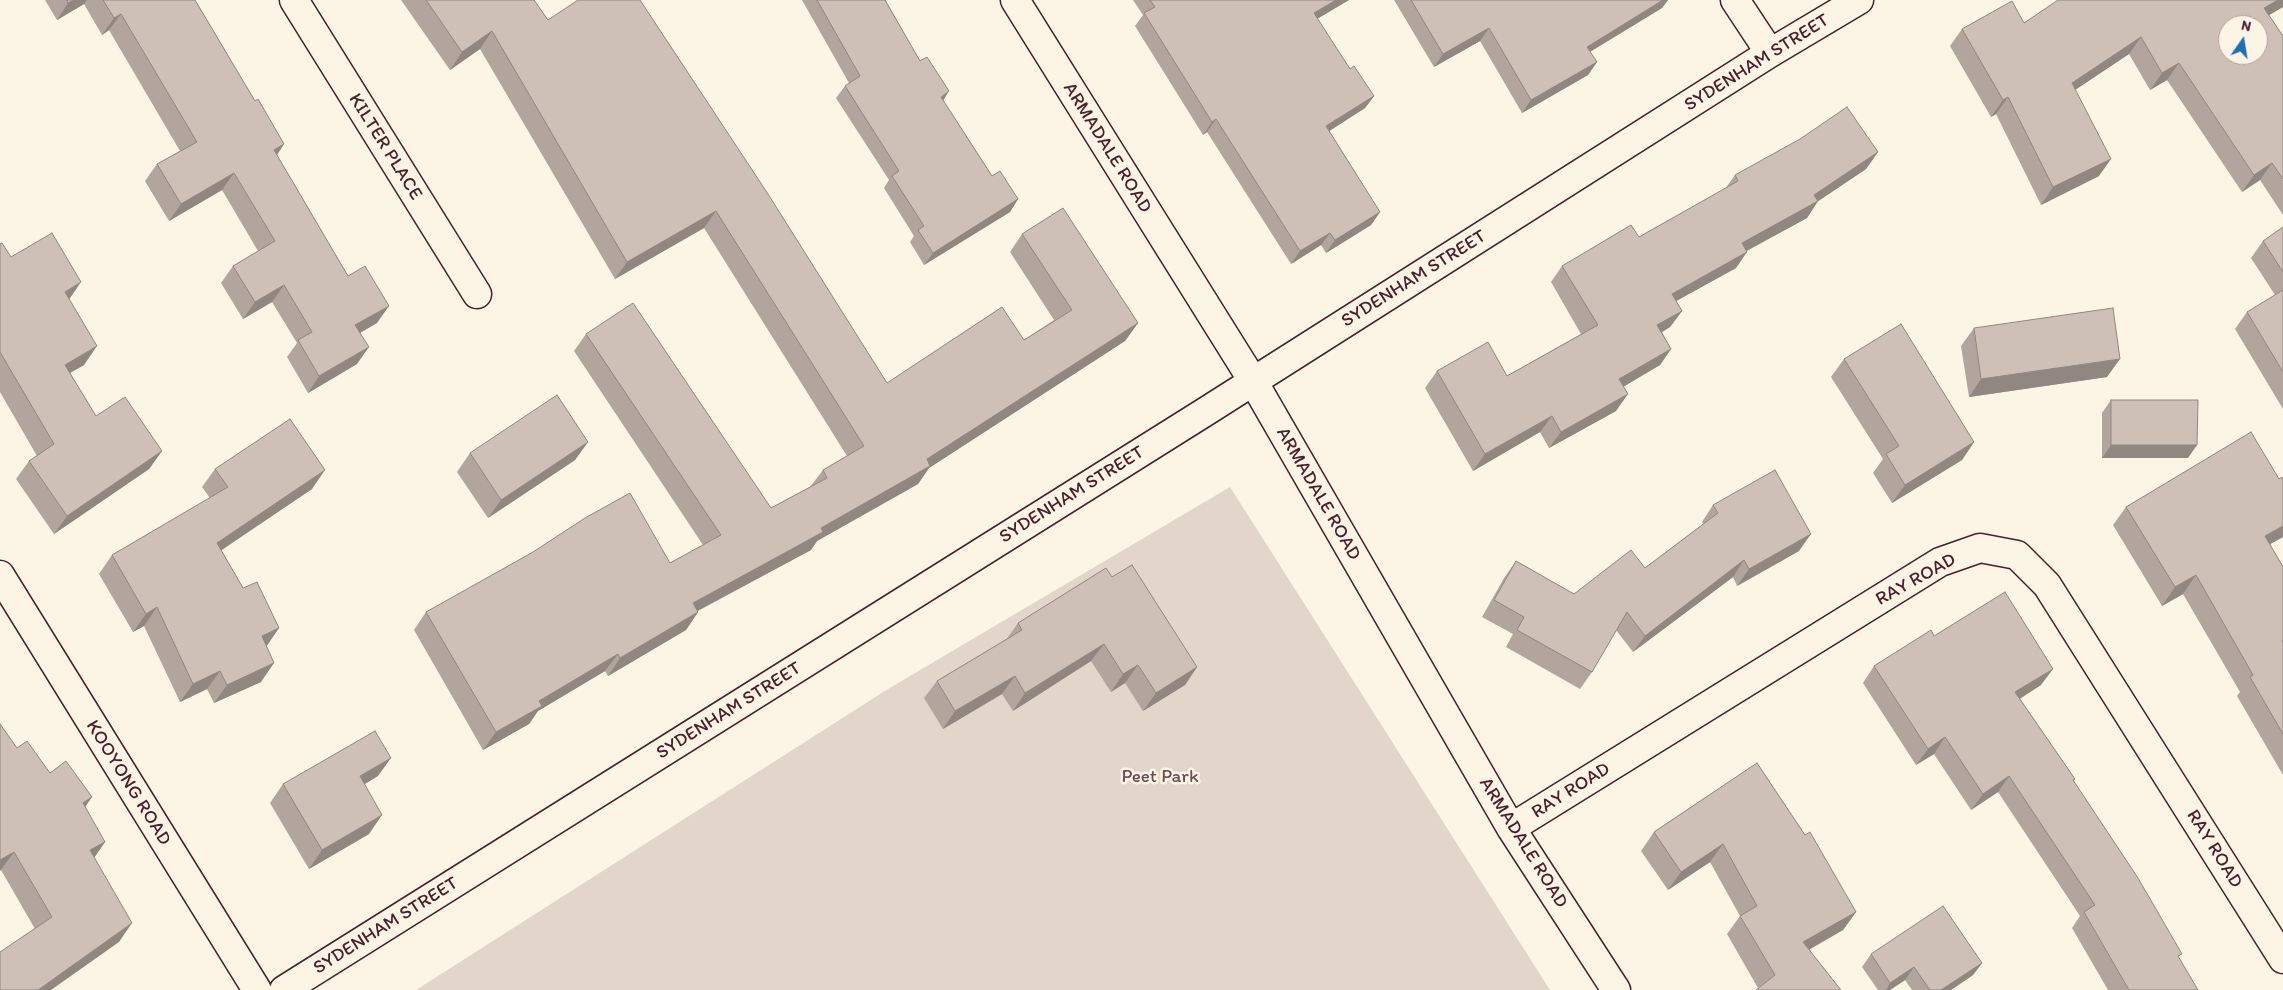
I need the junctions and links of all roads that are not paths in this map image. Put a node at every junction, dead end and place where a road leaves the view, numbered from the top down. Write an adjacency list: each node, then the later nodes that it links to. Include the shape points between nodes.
1 (294, 0): 6 (street, KILTER PLACE)
2 (1015, 0): 7 (street, ARMADALE ROAD)
3 (1735, 0): 5 (street)
4 (1859, 0): 5 (street, SYDENHAM STREET)
5 (1770, 53): 7 (street, SYDENHAM STREET)
6 (477, 294)
7 (1253, 381): 9 (street, ARMADALE ROAD); 12 (street, SYDENHAM STREET)
8 (0, 575): 11 (street, KOOYONG ROAD)
9 (1511, 828): 10 (street, RAY ROAD, via 1940,562 1980,548 2017,555 2047,585); 13 (street, ARMADALE ROAD)
10 (2283, 959)
11 (257, 990)
12 (284, 990)
13 (1616, 990)

